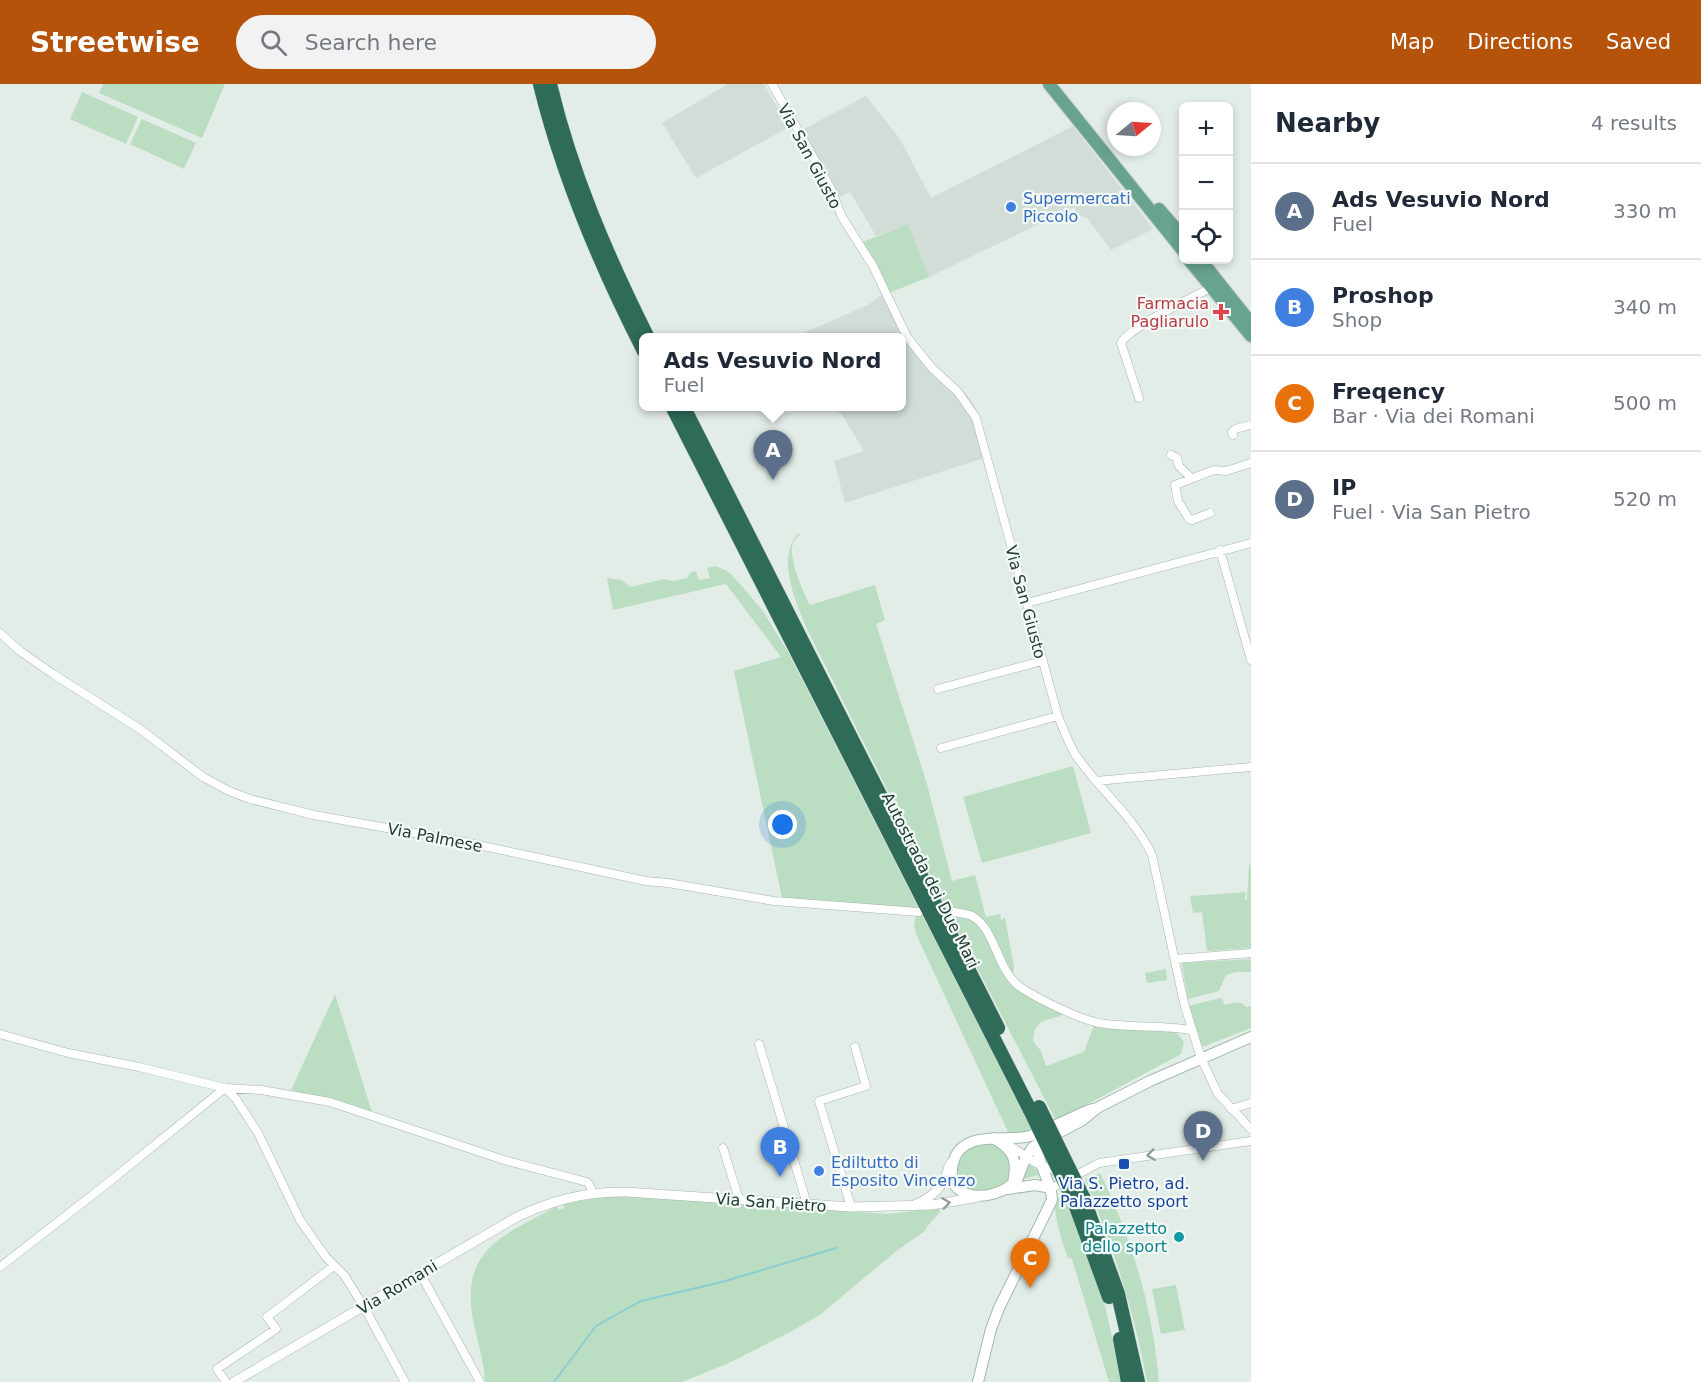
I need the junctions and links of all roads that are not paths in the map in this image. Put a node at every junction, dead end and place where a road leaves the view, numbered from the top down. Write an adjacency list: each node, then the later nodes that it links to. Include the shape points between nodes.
1 (540, 84): 16 (highway, via 586,228)
2 (550, 84): 12 (highway, via 594,222)
3 (772, 84): 13 (street, Via San Giusto, via 831,189 842,217 873,266)
4 (1049, 84): 7 (main road)
5 (1058, 84): 6 (main road)
6 (1179, 232)
7 (1179, 246)
8 (1192, 264): 10 (main road)
9 (1204, 264): 11 (main road)
10 (1212, 287): 15 (main road); 17 (street, via 1122,340)
11 (1251, 323)
12 (646, 333)
13 (905, 333)
14 (906, 335): 28 (street, Via San Giusto, via 976,418)
15 (1251, 336)
16 (639, 341)
17 (1139, 398)
18 (675, 411): 50 (highway, Autostrada dei Due Mari)
19 (685, 411): 50 (highway, Autostrada dei Due Mari)
20 (1251, 425): 21 (street, via 1235,429)
21 (1233, 435)
22 (1171, 455): 24 (street)
23 (1251, 462): 24 (street)
24 (1191, 478): 25 (street, via 1175,484 1178,501 1191,520)
25 (1210, 513)
26 (1251, 543): 27 (street)
27 (1220, 550): 28 (street); 30 (street)
28 (1027, 603): 31 (street, Via San Giusto)
29 (0, 633): 37 (street, Via Palmese, via 20,651 140,729 203,777 250,799 646,881 774,901)
30 (1251, 660)
31 (1042, 661): 32 (street); 33 (street, Via San Giusto)
32 (938, 689)
33 (1058, 716): 34 (street); 36 (street, Via San Giusto, via 1074,752)
34 (941, 748)
35 (1251, 767): 36 (street)
36 (1096, 781): 40 (street, Via San Giusto, via 1145,839)
37 (920, 912)
38 (954, 912): 41 (street, via 971,916 983,925 1005,972 1017,984 1071,1013 1097,1022)
39 (1251, 953): 40 (street)
40 (1176, 959): 41 (street, Via San Giusto)
41 (1191, 1030): 46 (street, Via San Giusto)
42 (0, 1034): 47 (street)
43 (1251, 1037): 46 (main road)
44 (759, 1044): 68 (street)
45 (855, 1047): 70 (street, via 866,1086 819,1101)
46 (1201, 1058): 49 (main road); 51 (street, Via San Giusto, via 1215,1090)
47 (225, 1088): 64 (street, via 330,1102 504,1160 587,1182); 71 (street, via 258,1133 300,1220); 72 (street)
48 (1251, 1103): 51 (street)
49 (1097, 1108): 53 (main road, via 1032,1135); 54 (main road)
50 (1034, 1109): 80 (highway, Autostrada dei Due Mari, bridge, via 1097,1261); 81 (highway, Autostrada dei Due Mari, bridge, via 1083,1197 1097,1232 1120,1303)
51 (1231, 1109): 52 (street, Via San Giusto)
52 (1251, 1130)
53 (993, 1138): 56 (main road); 59 (main road, via 967,1144)
54 (1039, 1143): 58 (main road); 60 (main road)
55 (1251, 1144): 61 (street, one-way to 61)
56 (1006, 1146): 58 (street); 62 (main road, via 1015,1165)
57 (723, 1148): 67 (street)
58 (1026, 1157): 60 (street); 62 (main road, via 1018,1179)
59 (953, 1161): 65 (main road, via 957,1187); 69 (street, via 942,1185 928,1199)
60 (1042, 1165): 61 (street, via 1062,1173); 63 (main road)
61 (1094, 1165): 63 (street)
62 (1010, 1186): 63 (main road); 65 (main road)
63 (1052, 1188): 79 (main road, via 1051,1203 991,1329)
64 (593, 1193): 66 (street, Via San Pietro); 67 (street, Via San Pietro)
65 (978, 1197): 69 (street, Via San Pietro, one-way to 65)
66 (564, 1198): 73 (street, Via Romani, via 515,1218)
67 (739, 1199): 68 (street, Via San Pietro)
68 (807, 1204): 70 (street, Via San Pietro)
69 (914, 1205): 70 (street, Via San Pietro)
70 (851, 1207)
71 (334, 1266): 74 (street); 75 (street, via 267,1317 276,1329 217,1369)
72 (0, 1267)
73 (420, 1273): 74 (street, Via Romani); 78 (street)
74 (364, 1307): 76 (street, Via Romani); 77 (street)
75 (226, 1382)
76 (234, 1382)
77 (404, 1382)
78 (480, 1382)
79 (978, 1382)
80 (1128, 1382)
81 (1138, 1382)

